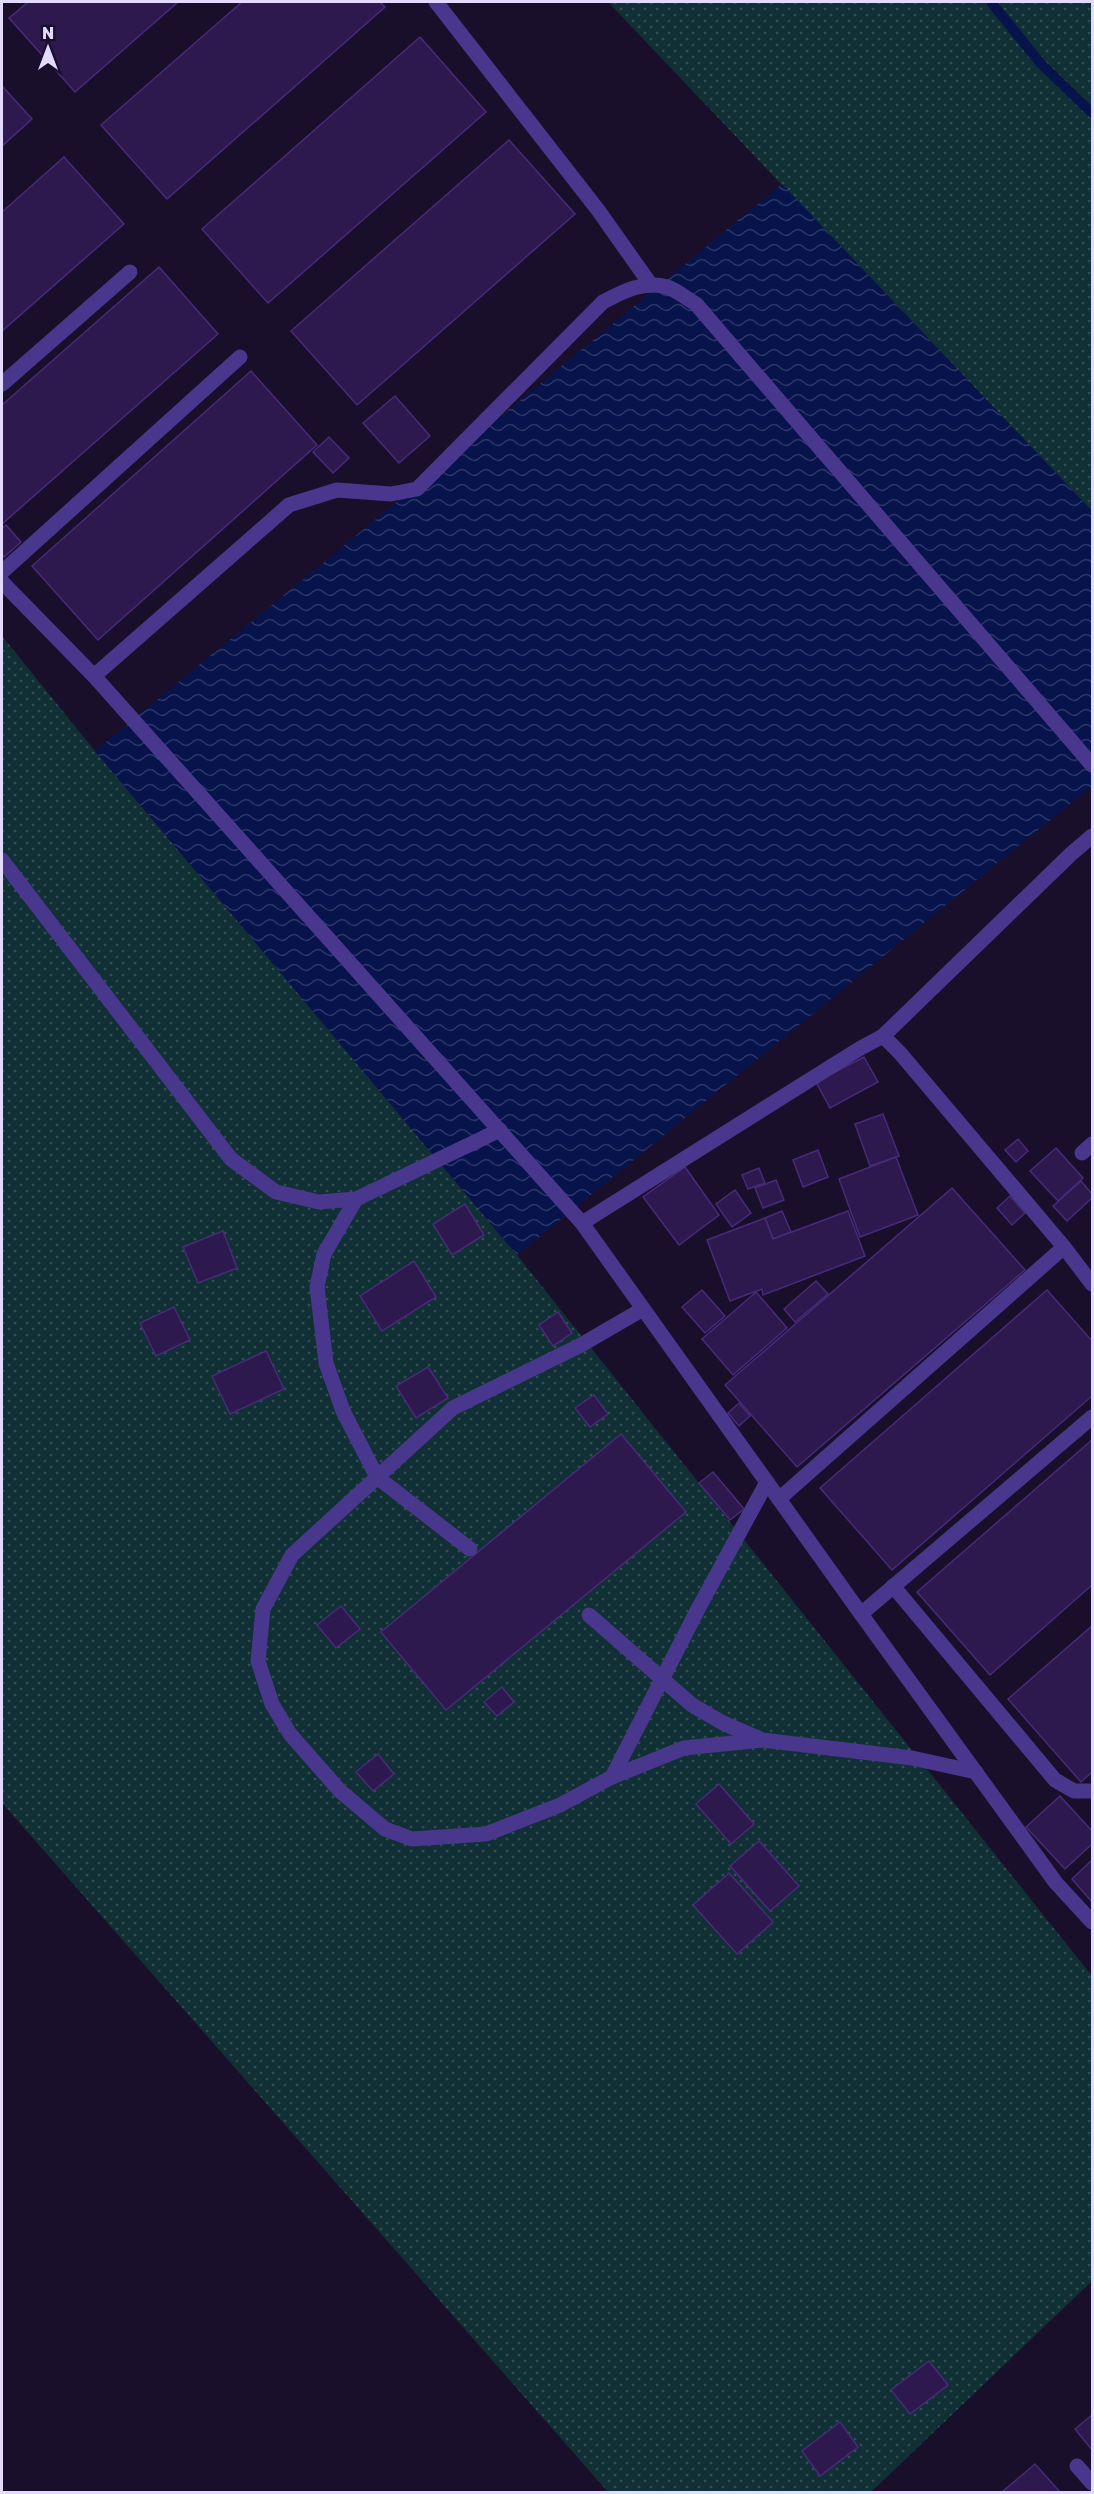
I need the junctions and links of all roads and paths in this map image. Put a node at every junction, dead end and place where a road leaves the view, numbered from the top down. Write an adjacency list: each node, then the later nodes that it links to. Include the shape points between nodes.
1 (436, 2): 3 (lane, via 598,210)
2 (130, 272): 5 (lane)
3 (651, 285): 8 (lane, via 628,289 603,302 417,489 391,494 337,489 289,505); 9 (lane, via 668,287 696,304)
4 (240, 357): 6 (lane)
5 (2, 384)
6 (2, 572)
7 (2, 582): 8 (lane)
8 (94, 676): 13 (lane)
9 (1092, 765)
10 (1092, 836): 12 (lane)
11 (2, 860): 14 (lane, via 231,1159 276,1192 319,1202)
12 (883, 1036): 15 (lane); 16 (lane)
13 (500, 1130): 14 (lane); 15 (lane)
14 (356, 1199): 20 (lane, via 324,1254 317,1287 326,1364 343,1411)
15 (582, 1223): 18 (lane)
16 (1064, 1247): 17 (lane); 22 (lane)
17 (1092, 1284)
18 (643, 1309): 20 (lane, via 581,1345 453,1408); 21 (lane)
19 (1092, 1417): 24 (lane)
20 (376, 1477): 23 (lane); 30 (lane, via 292,1555 262,1609 258,1661 272,1704 290,1734 340,1791 385,1829 412,1839 486,1834 560,1805)
21 (767, 1482): 22 (lane); 27 (lane)
22 (779, 1499): 25 (lane)
23 (470, 1549)
24 (893, 1586): 25 (lane); 31 (lane, via 1055,1780 1074,1791)
25 (861, 1614): 29 (lane)
26 (589, 1615): 27 (lane)
27 (662, 1680): 28 (lane, via 692,1705); 30 (lane)
28 (762, 1740): 29 (lane, via 912,1758); 30 (lane, via 684,1748)
29 (976, 1772): 32 (lane, via 1056,1883)
30 (612, 1777)
31 (1092, 1791)
32 (1092, 1922)
33 (1077, 2466): 34 (lane)
34 (1092, 2483)

